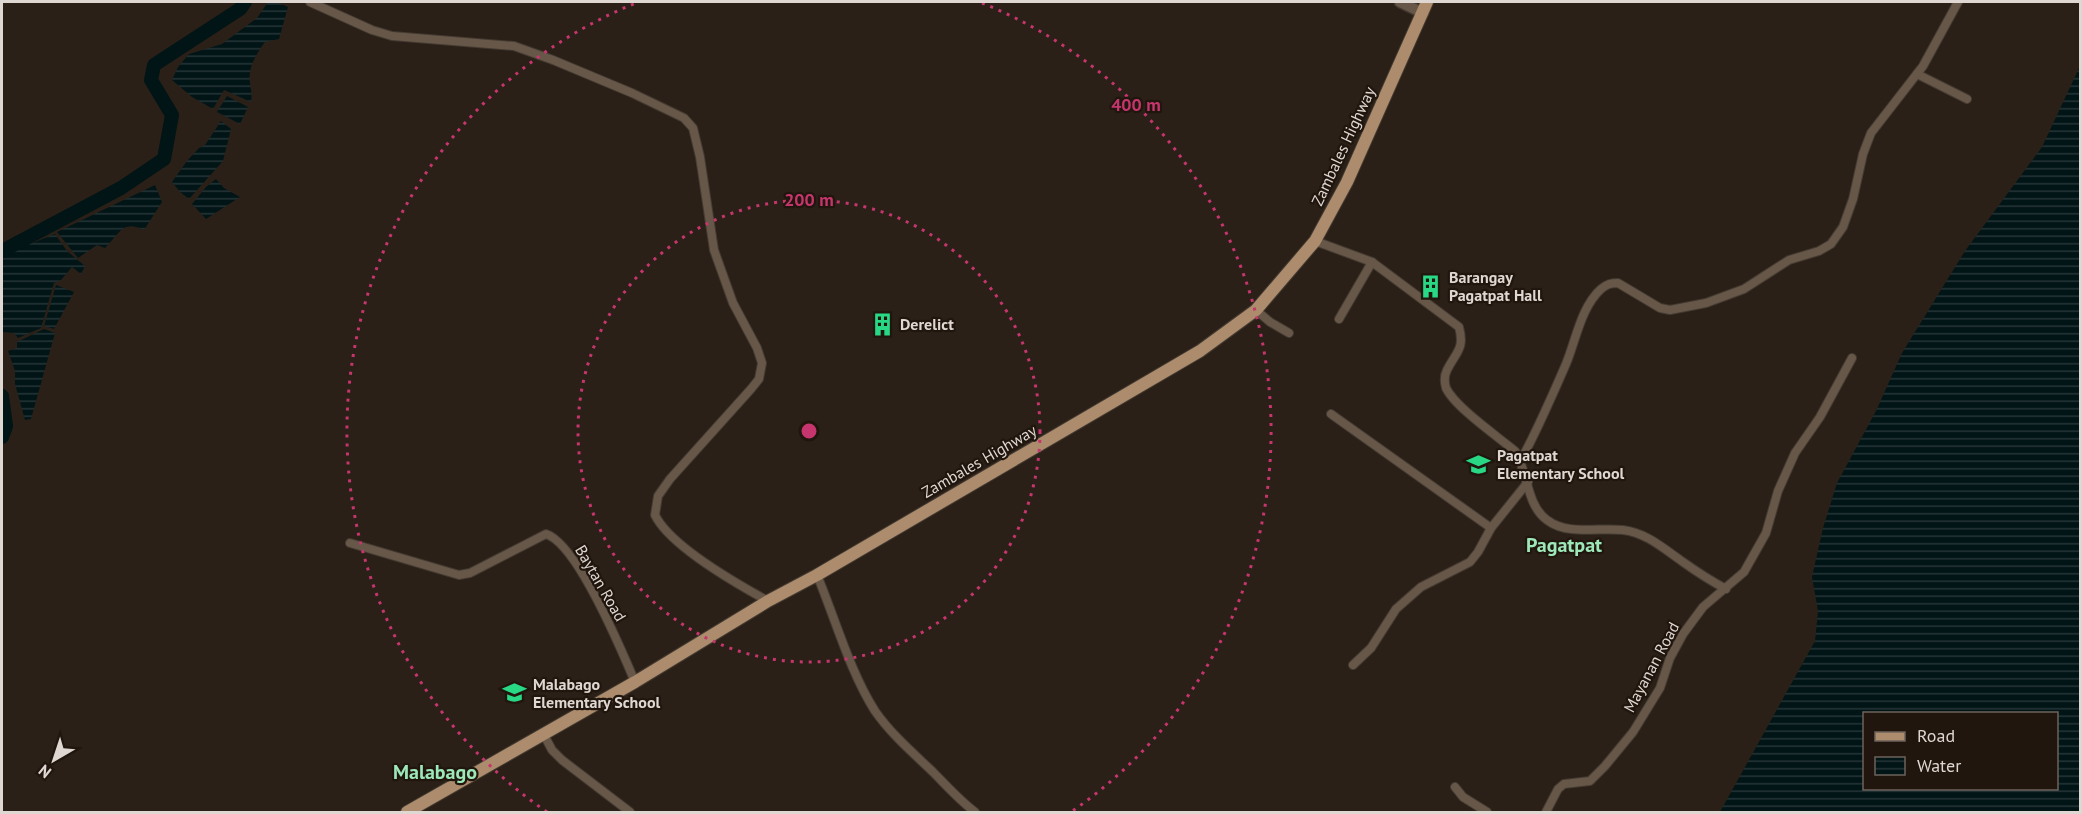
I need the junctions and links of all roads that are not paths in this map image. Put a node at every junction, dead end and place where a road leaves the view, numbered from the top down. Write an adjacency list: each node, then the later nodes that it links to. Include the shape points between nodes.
1 (310, 2): 20 (street, via 392,36 514,46 632,93 684,118 693,128 714,250 733,303 762,363 759,379 658,496 655,515 699,559)
2 (1400, 2): 4 (street)
3 (1958, 2): 5 (street)
4 (1425, 7): 7 (main road, Zambales Highway, via 1347,182)
5 (1917, 74): 6 (street); 14 (street, via 1871,133 1853,199 1832,244 1789,260 1744,289 1706,303 1670,310 1618,283 1600,290 1588,307)
6 (1966, 99)
7 (1315, 241): 8 (street); 9 (main road, Zambales Highway)
8 (1372, 262): 10 (street); 14 (street, via 1459,327 1461,346 1446,371 1447,389)
9 (1256, 310): 11 (street); 18 (main road, Zambales Highway, via 1195,354)
10 (1339, 319)
11 (1289, 333)
12 (1852, 358): 19 (street, Mayanan Road, via 1795,453 1766,533 1744,572)
13 (1331, 414): 16 (street)
14 (1521, 460): 15 (street)
15 (1528, 482): 16 (street); 19 (street, via 1537,508 1548,521 1573,529 1624,530 1648,537)
16 (1491, 528): 21 (street, via 1470,562 1420,587 1396,609 1371,648)
17 (350, 543): 22 (street, Baytan Road, via 459,575 546,534 553,536 574,561 602,610)
18 (817, 575): 20 (main road, Zambales Highway); 27 (street, via 874,710 899,741)
19 (1726, 589): 29 (street, Mayanan Road, via 1703,607 1683,634 1660,688 1634,732 1598,775 1558,789)
20 (768, 601): 22 (main road, Zambales Highway)
21 (1353, 665)
22 (635, 682): 23 (main road, Zambales Highway)
23 (544, 735): 25 (street, via 562,760); 26 (main road, Zambales Highway)
24 (1455, 787): 28 (street)
25 (627, 812)
26 (407, 813)
27 (975, 813)
28 (1487, 813)
29 (1546, 813)

